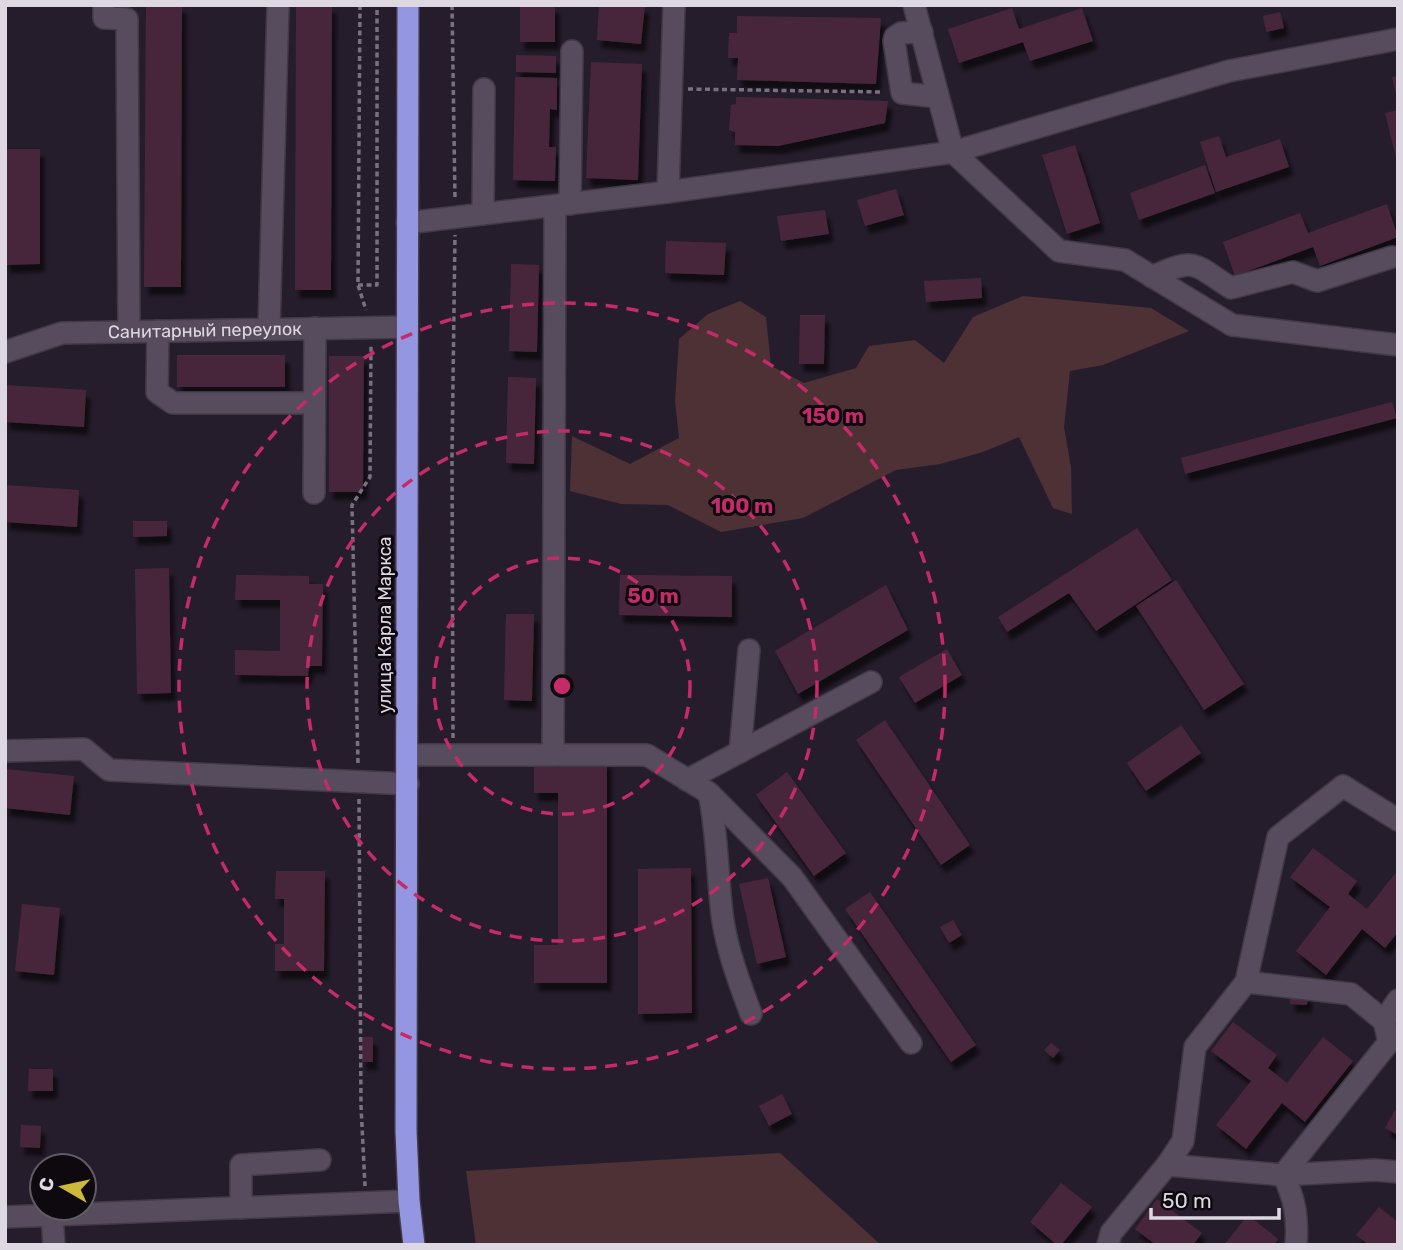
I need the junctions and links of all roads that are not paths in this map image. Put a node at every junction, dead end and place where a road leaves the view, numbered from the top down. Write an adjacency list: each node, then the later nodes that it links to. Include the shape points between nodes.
1 (104, 5): 22 (street, via 104,18 127,19)
2 (278, 5): 20 (street)
3 (408, 5): 15 (highway, улица Карла Маркса)
4 (674, 5): 12 (street)
5 (915, 5): 6 (street)
6 (922, 32): 10 (street); 10 (street, via 895,37 902,93)
7 (1398, 39): 11 (street, via 1229,71)
8 (572, 51): 13 (street)
9 (484, 89): 14 (street)
10 (938, 97): 11 (street)
11 (953, 152): 12 (street); 17 (street, via 1059,251 1125,260)
12 (668, 192): 13 (street)
13 (562, 205): 14 (street); 32 (street)
14 (483, 214): 15 (street)
15 (407, 223): 18 (highway, улица Карла Маркса)
16 (1392, 257): 17 (street, via 1317,281 1293,272 1231,288 1194,265 1181,264)
17 (1152, 277): 23 (street, via 1232,325)
18 (407, 327): 19 (street, Санитарный переулок); 31 (highway, улица Карла Маркса)
19 (315, 328): 20 (street, Санитарный переулок); 25 (street)
20 (268, 329): 21 (street, Санитарный переулок)
21 (158, 331): 22 (street, Санитарный переулок); 25 (street, via 157,392 173,403)
22 (129, 332): 24 (street, Санитарный переулок, via 62,333)
23 (1397, 346)
24 (5, 352)
25 (314, 402): 26 (street)
26 (314, 493)
27 (749, 650): 30 (street)
28 (871, 682): 30 (street)
29 (5, 751): 34 (street, via 84,749 108,769)
30 (740, 752): 33 (street)
31 (408, 755): 32 (street); 34 (highway, улица Карла Маркса)
32 (553, 755): 33 (street, via 647,755)
33 (688, 780): 35 (street)
34 (408, 784): 46 (highway, улица Карла Маркса)
35 (709, 793): 39 (street, via 723,921); 41 (street, via 792,877)
36 (1398, 820): 37 (street, via 1343,786 1278,837)
37 (1247, 982): 40 (street, via 1351,994); 43 (street, via 1195,1047 1183,1141)
38 (1398, 1000): 40 (street)
39 (751, 1014)
40 (1384, 1021): 45 (street, via 1389,1042)
41 (911, 1043)
42 (320, 1160): 47 (street, via 241,1165)
43 (1167, 1166): 45 (street); 54 (street, via 1111,1233)
44 (1398, 1172): 45 (street)
45 (1283, 1174): 55 (street, via 1298,1220)
46 (409, 1201): 47 (street); 53 (highway, улица Карла Маркса)
47 (241, 1208): 48 (street)
48 (98, 1213)
49 (28, 1216): 50 (street)
50 (5, 1217)
51 (52, 1222): 52 (street)
52 (54, 1245)
53 (414, 1245)
54 (1108, 1245)
55 (1296, 1245)

